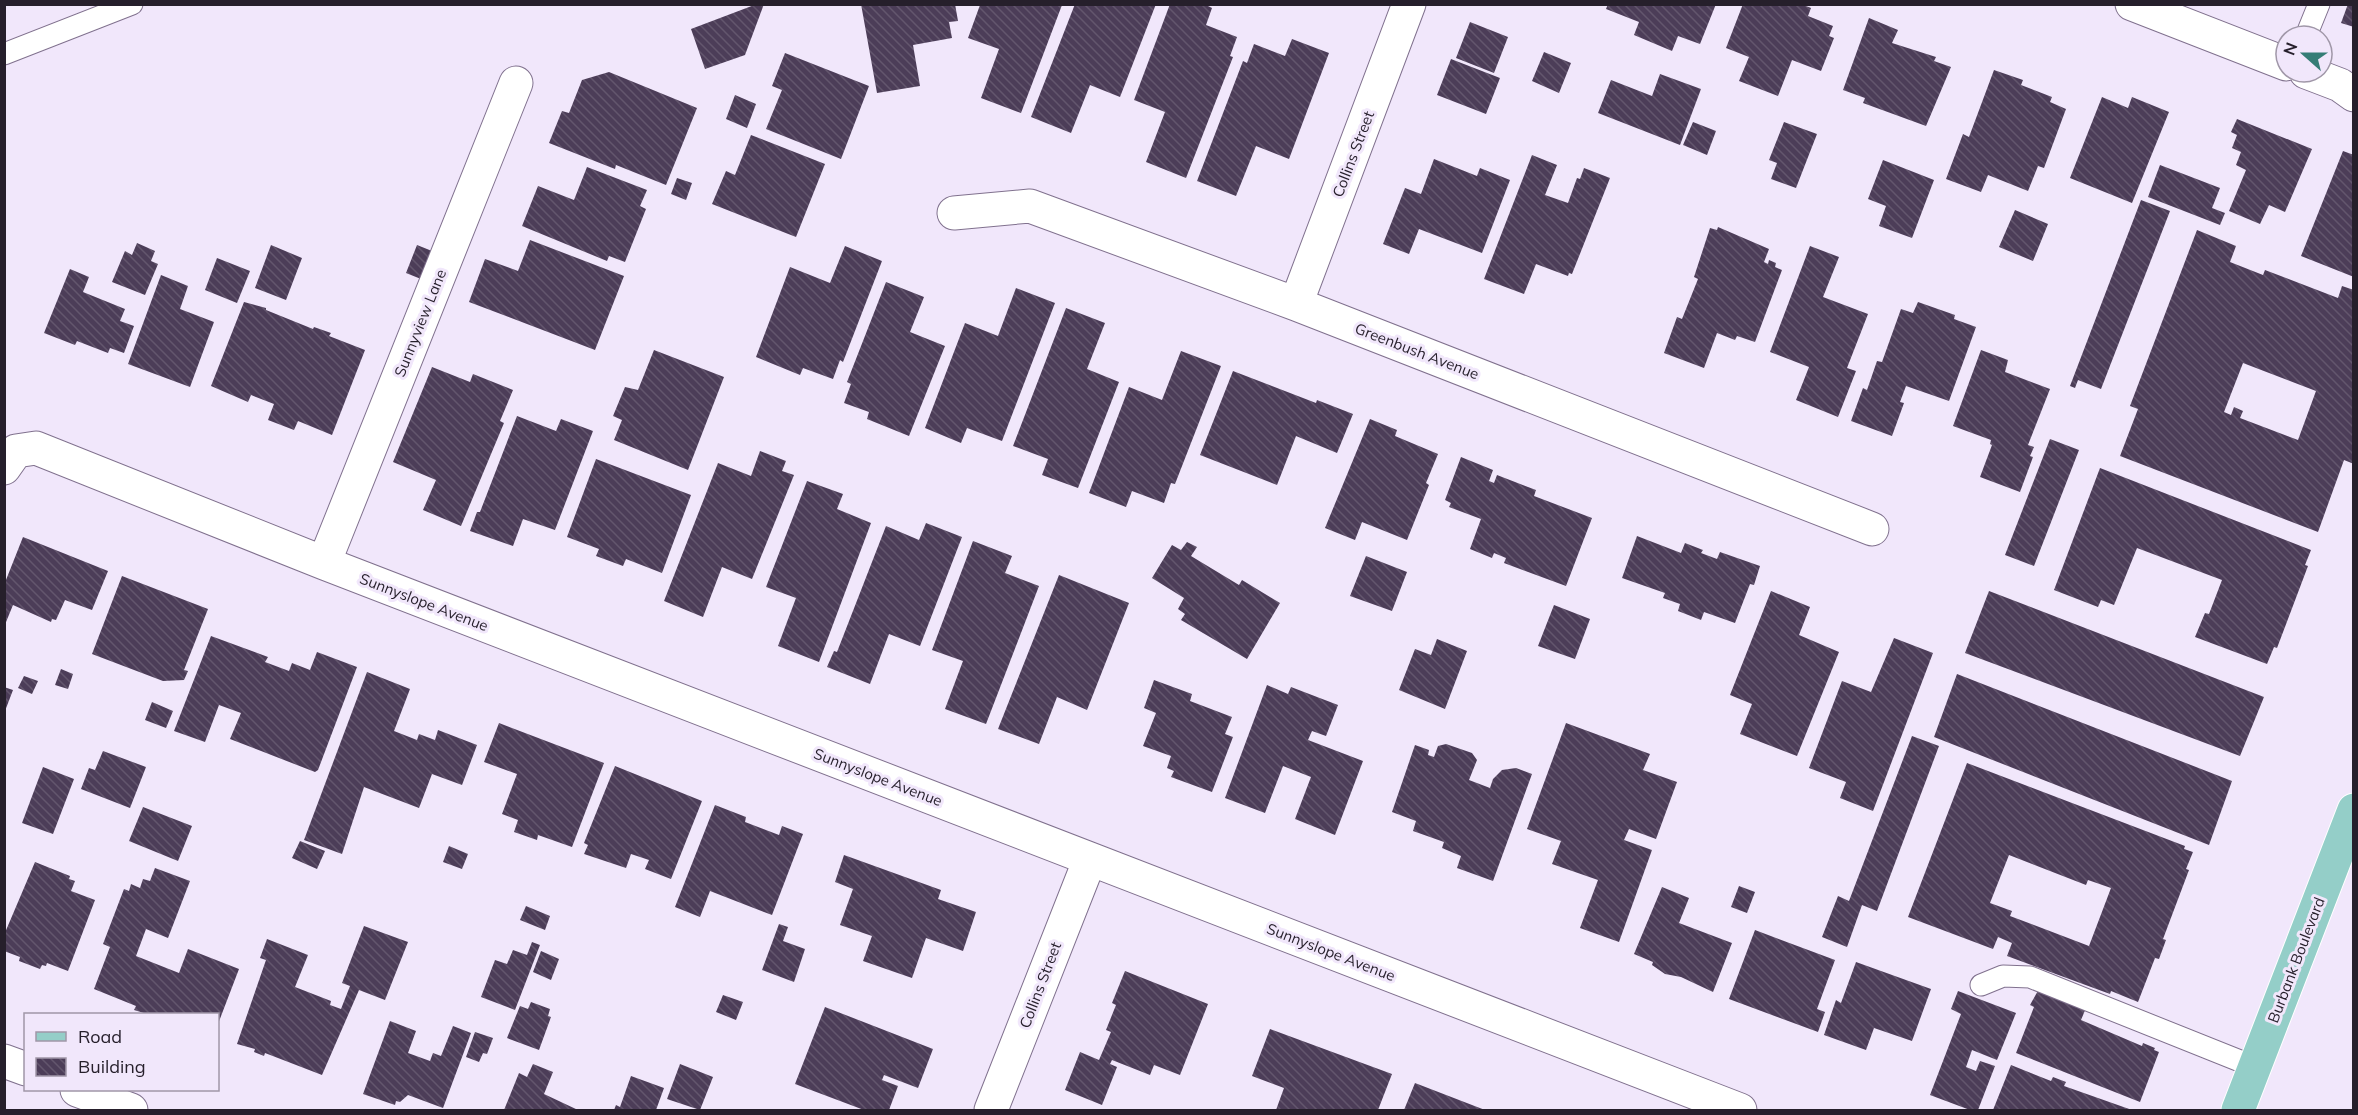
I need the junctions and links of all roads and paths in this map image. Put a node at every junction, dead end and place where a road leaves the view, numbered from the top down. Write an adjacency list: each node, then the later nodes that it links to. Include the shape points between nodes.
1 (132, 4): 6 (lane)
2 (1409, 4): 12 (street, Collins Street)
3 (2132, 4): 7 (street)
4 (2319, 4): 5 (lane)
5 (2311, 24)
6 (4, 54)
7 (2274, 59)
8 (516, 83): 15 (street, Sunnyview Lane)
9 (2334, 83): 10 (street)
10 (2354, 94)
11 (954, 213): 12 (street, Greenbush Avenue, via 1030,206)
12 (1296, 304): 14 (street, Greenbush Avenue)
13 (10, 459): 15 (street, Sunnyslope Avenue, via 36,448)
14 (1872, 529)
15 (324, 563): 17 (street, Sunnyslope Avenue)
16 (2354, 810): 20 (main road, Burbank Boulevard)
17 (1090, 859): 24 (street, Collins Street); 25 (street, Sunnyslope Avenue)
18 (1981, 985): 20 (lane, via 2003,976 2030,977)
19 (4, 1061): 21 (street)
20 (2255, 1067): 26 (main road, Burbank Boulevard)
21 (24, 1068)
22 (82, 1091): 23 (street)
23 (131, 1110)
24 (991, 1110)
25 (1740, 1110)
26 (2238, 1110)

